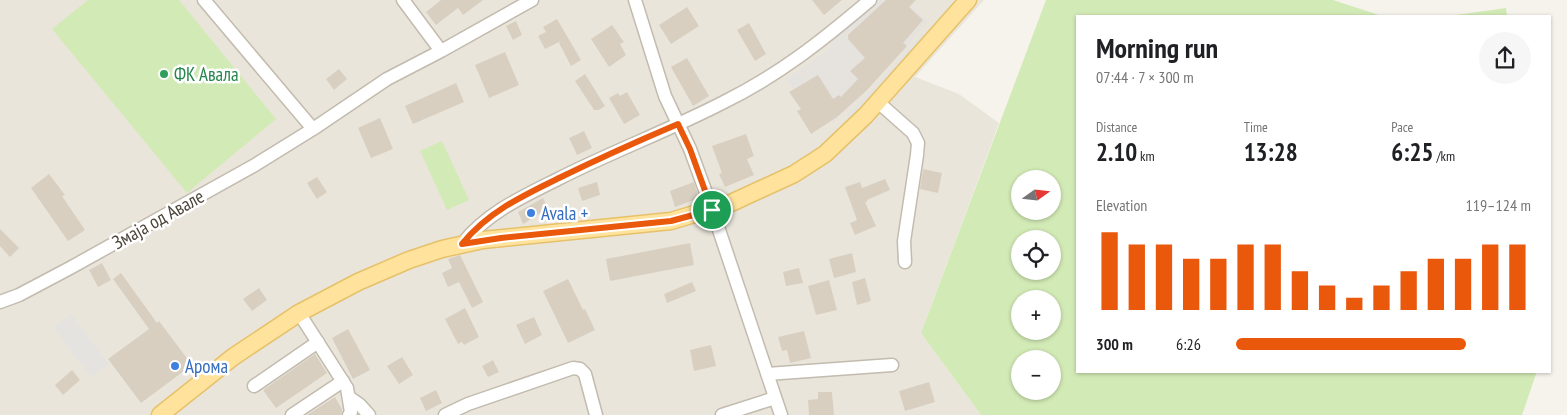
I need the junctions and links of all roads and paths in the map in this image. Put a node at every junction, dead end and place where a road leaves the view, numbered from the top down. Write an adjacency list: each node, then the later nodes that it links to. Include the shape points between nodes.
1 (204, 0): 10 (street)
2 (403, 0): 7 (street)
3 (532, 0): 7 (street, Змаја од Авале)
4 (635, 0): 9 (street, via 665,96)
5 (870, 0): 9 (street, via 778,72)
6 (968, 0): 8 (main road)
7 (441, 51): 10 (street, Змаја од Авале, via 387,79)
8 (878, 102): 11 (main road, via 825,154 801,170); 13 (street, via 913,133 918,143 904,242)
9 (678, 124): 11 (street); 12 (street, via 525,195 487,218)
10 (313, 129): 14 (street, Змаја од Авале, via 70,268)
11 (712, 210): 12 (main road, via 671,221); 18 (street)
12 (462, 244): 15 (main road, via 396,265)
13 (906, 262)
14 (0, 302)
15 (300, 313): 16 (street); 23 (main road, via 232,357)
16 (318, 342): 19 (street); 20 (street)
17 (892, 365): 18 (street)
18 (767, 374): 22 (street)
19 (343, 381): 21 (street); 24 (street)
20 (254, 386)
21 (350, 398): 25 (street); 26 (street)
22 (775, 398): 29 (street); 30 (street)
23 (160, 415)
24 (292, 415)
25 (349, 415)
26 (369, 415)
27 (445, 415): 28 (street, via 573,368 585,374)
28 (596, 415)
29 (722, 415)
30 (781, 415)

